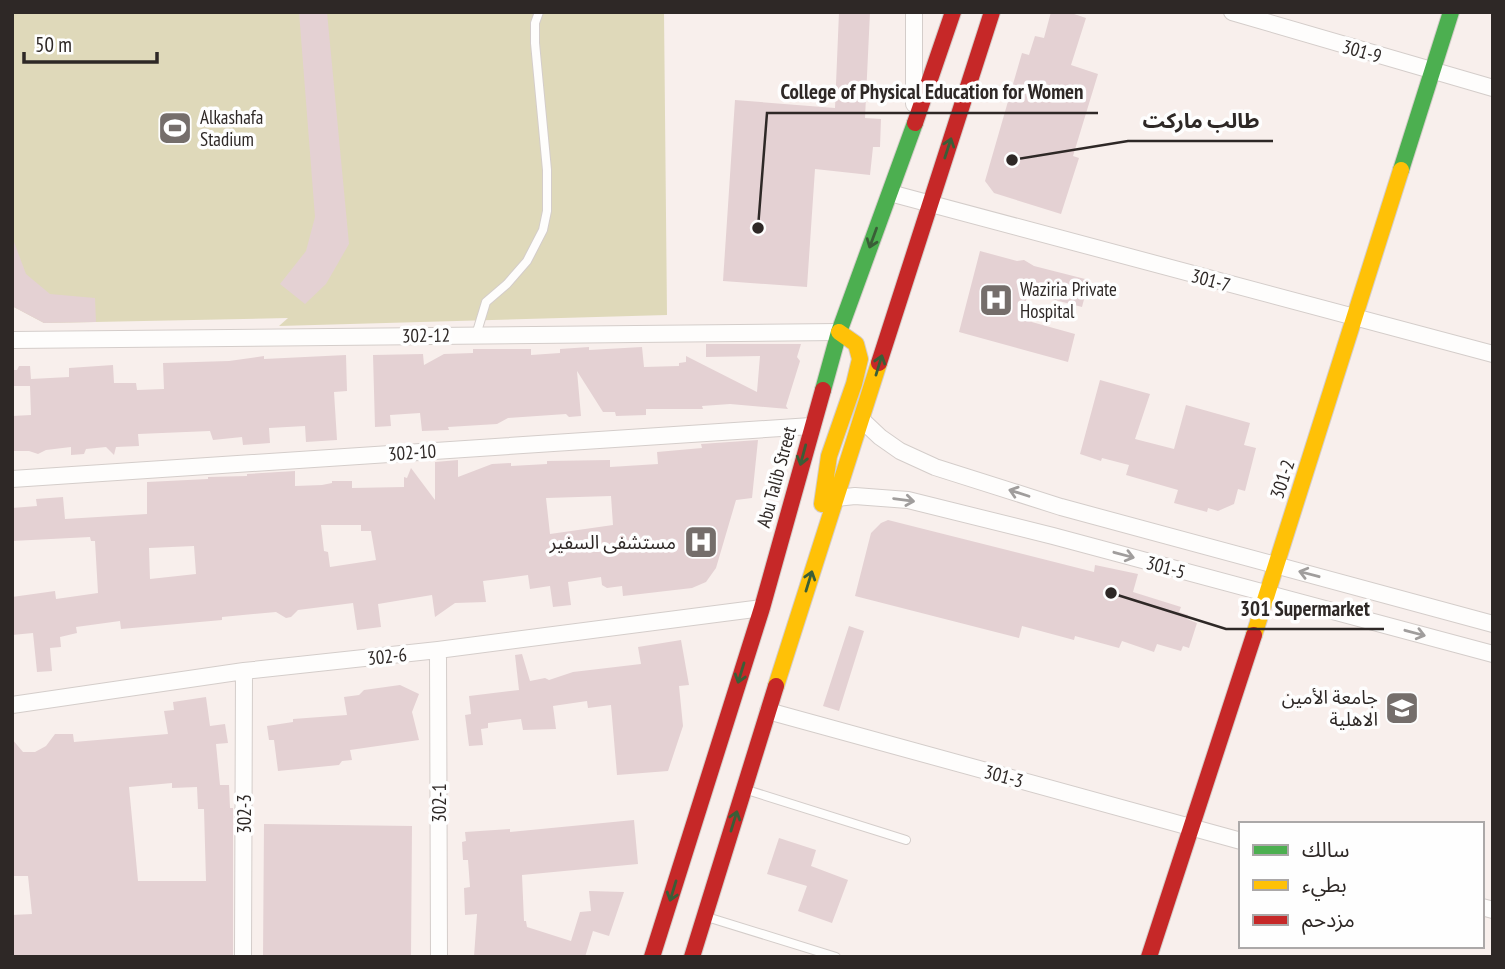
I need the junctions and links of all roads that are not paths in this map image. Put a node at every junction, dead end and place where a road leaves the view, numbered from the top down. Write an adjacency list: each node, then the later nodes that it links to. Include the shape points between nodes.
1 (539, 12): 14 (lane, via 535,33 547,170 544,230 527,261 486,302)
2 (914, 12): 9 (street)
3 (953, 12): 9 (main road, Abu Talib Street)
4 (992, 12): 11 (main road, Abu Talib Street, one-way to 4)
5 (1233, 12): 7 (street, 301-9)
6 (1451, 12): 7 (main road, 301-2)
7 (1432, 71): 8 (street, 301-9); 12 (main road, 301-2)
8 (1493, 88)
9 (914, 127): 10 (main road, Abu Talib Street)
10 (890, 193): 11 (street, 301-7); 13 (main road, Abu Talib Street, one-way to 13)
11 (929, 204): 12 (street, 301-7); 17 (main road, Abu Talib Street, one-way to 11)
12 (1355, 318): 16 (street, 301-7); 24 (main road, 301-2)
13 (839, 332): 14 (street, 302-12); 18 (main road, Abu Talib Street); 23 (main road, via 855,343 859,361 828,460)
14 (476, 335): 15 (street, 302-12)
15 (12, 340)
16 (1493, 354)
17 (862, 420): 20 (main road, Abu Talib Street); 21 (street, 301-5, one-way to 17, via 934,467 900,451)
18 (811, 426): 19 (street, 302-10); 26 (main road, Abu Talib Street, one-way to 26)
19 (12, 479)
20 (836, 498): 22 (street, 301-5, one-way to 22, via 908,500); 23 (main road, Abu Talib Street)
21 (1061, 507): 22 (street); 24 (street, 301-5)
22 (1053, 536): 25 (street, 301-5, one-way to 25)
23 (820, 544): 26 (main road, Abu Talib Street, one-way to 23)
24 (1276, 565): 25 (main road, 301-2); 27 (street, 301-5, one-way to 24)
25 (1267, 594): 29 (street, 301-5, one-way to 29); 36 (main road, 301-2)
26 (780, 612): 30 (street, 302-6); 34 (main road, Abu Talib Street); 42 (main road, Abu Talib Street, one-way to 42)
27 (1462, 615): 28 (street, 301-5); 29 (street)
28 (1493, 624)
29 (1453, 643): 31 (street, 301-5)
30 (438, 650): 32 (street, 302-6); 41 (street, 302-1)
31 (1493, 654)
32 (244, 671): 33 (street, 302-6); 40 (street, 302-3)
33 (12, 705)
34 (768, 711): 35 (main road, Abu Talib Street); 36 (street, 301-3)
35 (744, 789): 37 (lane); 39 (main road, Abu Talib Street, one-way to 35)
36 (1190, 827): 38 (street, 301-3); 45 (main road, 301-2)
37 (906, 840)
38 (1239, 840)
39 (704, 916): 43 (main road, Abu Talib Street); 44 (lane)
40 (243, 957)
41 (439, 957)
42 (652, 957)
43 (692, 957)
44 (836, 957)
45 (1149, 957)

